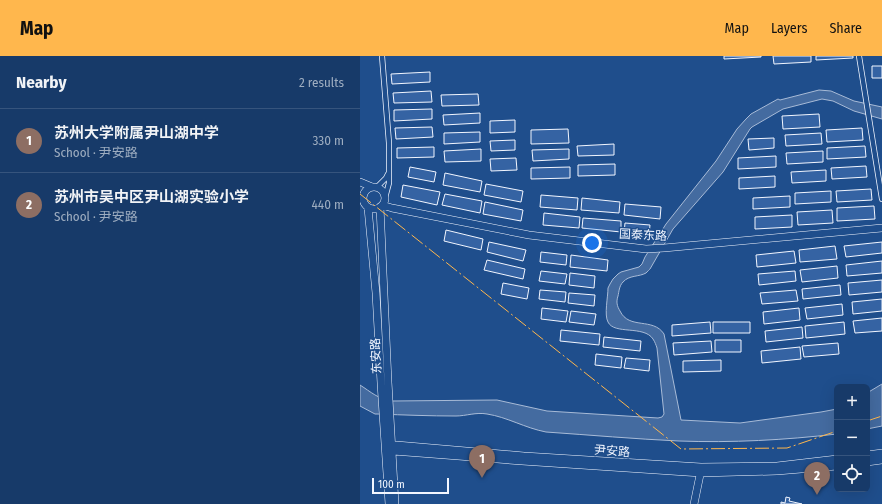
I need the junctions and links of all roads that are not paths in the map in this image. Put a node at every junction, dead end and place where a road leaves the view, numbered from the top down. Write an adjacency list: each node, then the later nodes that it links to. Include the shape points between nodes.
1 (382, 56): 3 (street)
2 (859, 56): 7 (street)
3 (389, 172): 5 (street, via 386,178); 8 (street)
4 (360, 182): 5 (main road)
5 (374, 187): 6 (main road); 8 (main road, via 382,191)
6 (361, 193): 9 (main road)
7 (882, 199)
8 (382, 203): 9 (main road, via 376,209); 10 (main road, 国泰东路, via 392,208 529,235 646,249); 11 (main road, 东安路)
9 (368, 208): 11 (main road, 东安路)
10 (882, 228)
11 (385, 383): 12 (main road, 东安路)
12 (389, 447): 19 (main road, 尹安路, via 522,461); 20 (main road, 东安路); 21 (main road, 东安路)
13 (882, 453): 14 (main road)
14 (870, 455)
15 (834, 459): 19 (main road, 尹安路, via 777,466)
16 (882, 460): 17 (main road)
17 (870, 462)
18 (834, 466): 19 (main road, 尹安路, via 777,471)
19 (701, 470): 22 (main road)
20 (389, 504)
21 (396, 504)
22 (694, 504)

